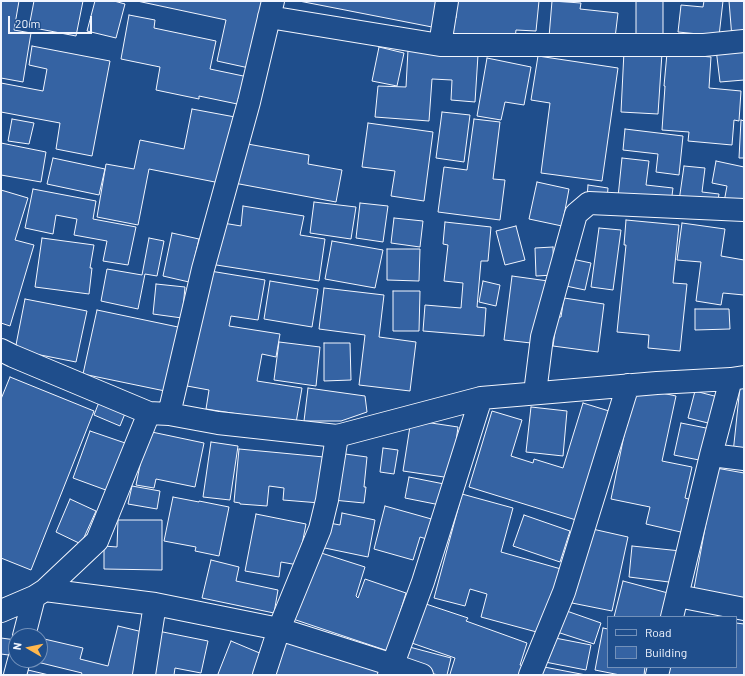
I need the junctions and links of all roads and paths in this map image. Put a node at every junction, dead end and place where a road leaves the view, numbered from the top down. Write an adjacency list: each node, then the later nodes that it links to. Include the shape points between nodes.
1 (447, 1): 4 (street)
2 (271, 9): 4 (street); 11 (street, via 249,102 203,268)
3 (744, 41): 4 (street, via 704,45)
4 (440, 46)
5 (744, 210): 9 (street, via 589,203 576,214 542,336)
6 (1, 350): 11 (street)
7 (737, 378): 8 (street); 13 (street)
8 (628, 386): 9 (street); 27 (street, via 564,592)
9 (535, 393): 10 (street)
10 (481, 398): 12 (street); 23 (street, via 423,582)
11 (159, 413): 12 (street, via 218,423); 15 (street, via 97,541)
12 (337, 436): 22 (street, via 320,529)
13 (711, 455): 14 (street); 16 (street)
14 (744, 459)
15 (39, 594): 17 (street); 19 (street); 21 (street)
16 (678, 596): 18 (street); 20 (street)
17 (155, 604): 22 (street); 24 (street)
18 (744, 609)
19 (1, 611)
20 (672, 616)
21 (27, 628)
22 (279, 629): 23 (street); 25 (street)
23 (391, 670): 26 (street)
24 (144, 675)
25 (264, 675)
26 (422, 675)
27 (530, 675)

